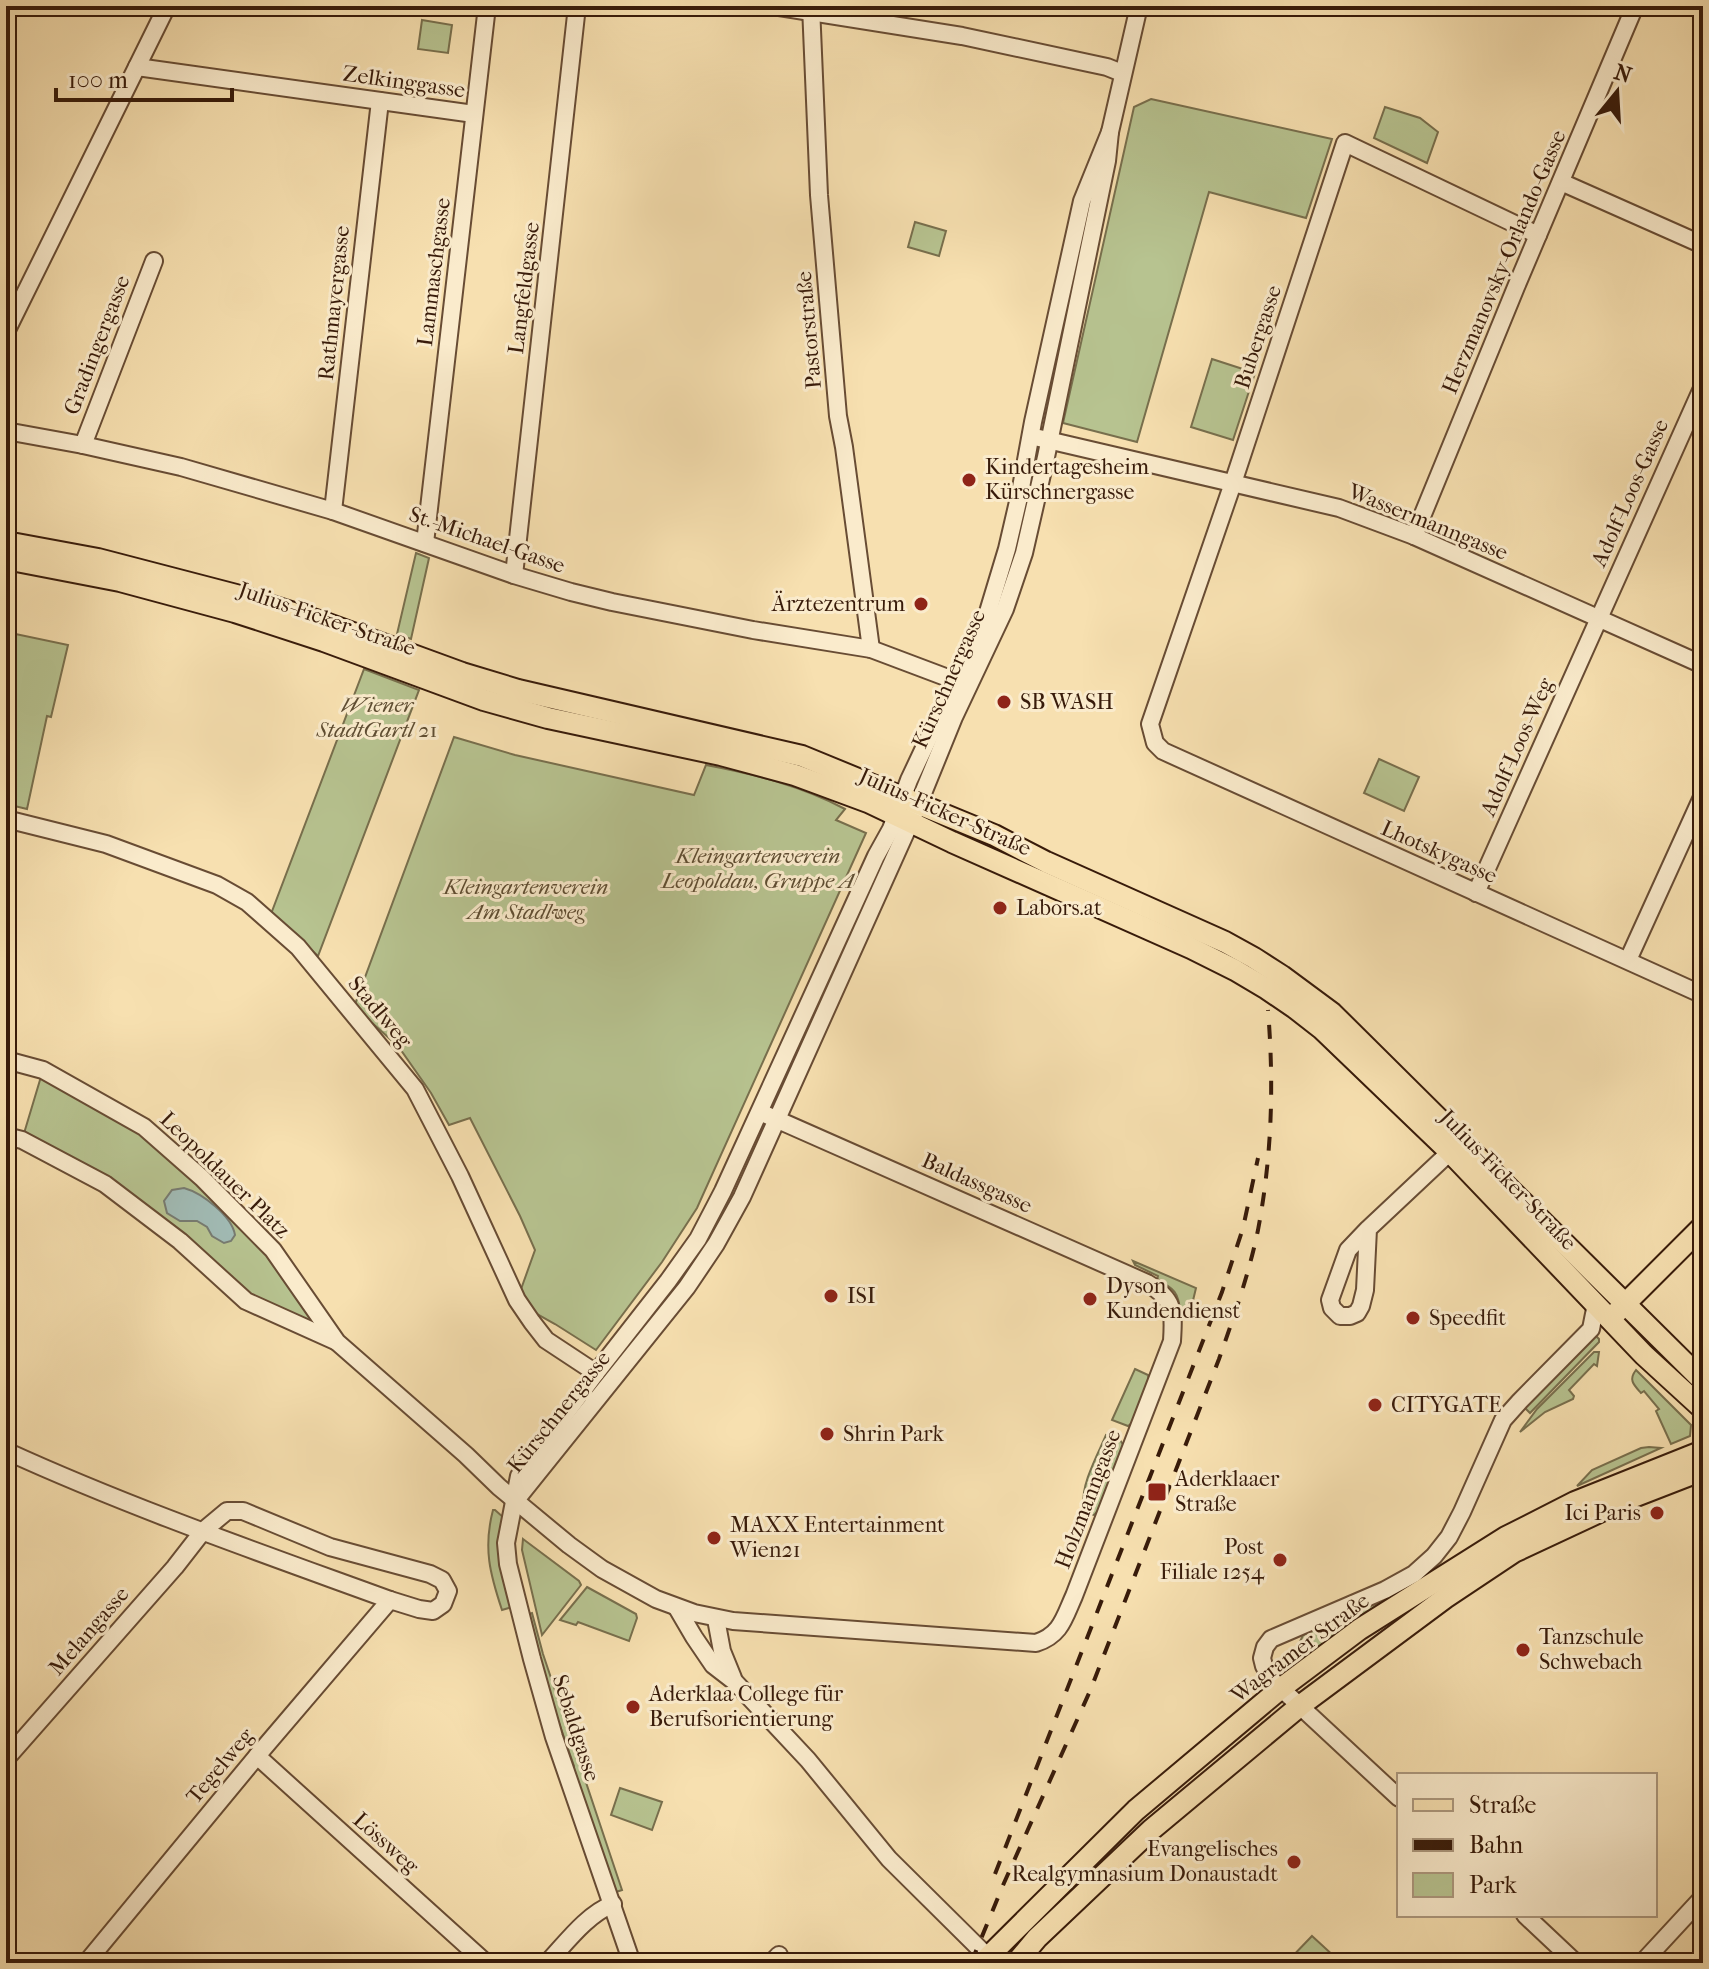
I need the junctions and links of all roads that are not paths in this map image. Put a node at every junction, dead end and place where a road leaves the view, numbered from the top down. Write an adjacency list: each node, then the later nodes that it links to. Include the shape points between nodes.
1 (167, 6): 8 (street)
2 (487, 6): 11 (street, Lammaschgasse)
3 (577, 6): 29 (street, Langfeldgasse)
4 (773, 6): 7 (street)
5 (1139, 6): 9 (street, Kürschnergasse)
6 (1635, 6): 13 (street, Herzmanovsky-Orlando-Gasse)
7 (811, 9): 9 (street); 31 (street, Pastorstraße, via 819,195 837,402)
8 (137, 67): 10 (street, Zelkinggasse); 17 (street)
9 (1122, 73): 12 (street, Kürschnergasse)
10 (380, 101): 11 (street, Zelkinggasse); 24 (street, Rathmayergasse)
11 (474, 114): 27 (street, Lammaschgasse)
12 (1110, 132): 20 (street, Kürschnergasse, via 1082,201); 21 (street, Kürschnergasse)
13 (1561, 182): 14 (street, Herzmanovsky-Orlando-Gasse); 15 (street)
14 (1538, 235): 23 (street, Bubergasse, via 1345,143); 25 (street, Herzmanovsky-Orlando-Gasse)
15 (1703, 245)
16 (154, 261): 22 (street, Gradingergasse)
17 (6, 332)
18 (1703, 386): 30 (street, Adolf-Loos-Gasse)
19 (6, 431): 22 (street, St.-Michael-Gasse)
20 (1030, 435): 21 (street, Wassermanngasse); 33 (street, Kürschnergasse, via 988,612)
21 (1049, 440): 23 (street, Wassermanngasse); 36 (street, Kürschnergasse, via 1024,553 1005,609)
22 (83, 445): 24 (street, St.-Michael-Gasse)
23 (1233, 483): 25 (street, Wassermanngasse, via 1339,508); 34 (street, Bubergasse, via 1150,724)
24 (333, 511): 27 (street, St.-Michael-Gasse)
25 (1414, 536): 30 (street, Wassermanngasse)
26 (6, 542): 36 (main road, Julius-Ficker-Straße, via 98,559 227,593 518,690 802,756)
27 (425, 543): 29 (street, St.-Michael-Gasse)
28 (6, 559): 36 (main road, Julius-Ficker-Straße, via 120,581 235,612 484,700 721,755 868,802)
29 (514, 575): 31 (street, St.-Michael-Gasse, via 612,602)
30 (1598, 618): 32 (street, Wassermanngasse); 38 (street, Adolf-Loos-Weg)
31 (871, 649): 33 (street, St.-Michael-Gasse)
32 (1703, 665)
33 (956, 681): 36 (street, Kürschnergasse)
34 (1158, 747): 38 (street, Lhotskygasse)
35 (1703, 795): 39 (street)
36 (907, 809): 42 (street, Kürschnergasse, via 876,856); 44 (main road, Julius-Ficker-Straße, via 994,835 1254,958 1332,1013)
37 (6, 819): 51 (street, Stadlweg, via 106,844 217,885 247,902 298,947 415,1089 532,1322 546,1340)
38 (1476, 893): 39 (street, Lhotskygasse)
39 (1628, 960): 40 (street, Lhotskygasse)
40 (1703, 995)
41 (6, 1060): 50 (street, Leopoldauer Platz, via 43,1070 144,1127 273,1250)
42 (768, 1115): 47 (street, Baldassgasse, via 1147,1283); 51 (street, Kürschnergasse, via 698,1239); 57 (street, Kürschnergasse, via 742,1197 716,1244)
43 (6, 1136): 50 (street, Leopoldauer Platz, via 105,1184 180,1241 246,1301)
44 (1456, 1146): 46 (street); 48 (main road, Julius-Ficker-Straße); 49 (main road, Julius-Ficker-Straße)
45 (1703, 1226): 48 (main road)
46 (1368, 1229): 46 (street, via 1348,1250 1330,1300 1340,1316 1357,1313 1361,1306)
47 (1171, 1303): 61 (street, Holzmanngasse, via 1172,1341 1064,1620 1047,1639 1036,1643)
48 (1625, 1304): 49 (main road); 52 (main road, Julius-Ficker-Straße)
49 (1603, 1312): 53 (main road, Julius-Ficker-Straße); 64 (street, via 1503,1420 1456,1525 1434,1556 1385,1590 1267,1643 1264,1666)
50 (337, 1342): 57 (street, Leopoldauer Platz)
51 (596, 1373): 57 (street, Kürschnergasse, via 519,1476)
52 (1703, 1381)
53 (1703, 1409)
54 (6, 1451): 58 (street)
55 (1703, 1451): 64 (main road, Wagramer Straße, via 1575,1502 1506,1537 1360,1629)
56 (1703, 1470): 65 (main road, Wagramer Straße, via 1514,1552)
57 (515, 1501): 60 (street, via 602,1569); 70 (street, Sebaldgasse, via 506,1549 511,1575 554,1737)
58 (203, 1531): 59 (street); 59 (street, via 227,1511 243,1511 330,1547 430,1574 448,1591 433,1611); 67 (street, Melangasse)
59 (390, 1600): 66 (street, Tegelweg)
60 (677, 1608): 61 (street); 62 (street)
61 (713, 1618): 62 (street); 63 (street)
62 (704, 1651): 63 (street)
63 (735, 1682): 72 (street, via 889,1859 981,1948)
64 (1280, 1689): 65 (street); 72 (main road, Wagramer Straße, via 1136,1810)
65 (1301, 1705): 68 (street); 77 (main road, Wagramer Straße, via 1151,1830)
66 (257, 1756): 73 (street, Tegelweg); 74 (street, Lössweg)
67 (6, 1759)
68 (1397, 1796)
69 (1703, 1897): 79 (street)
70 (613, 1904): 75 (street, via 580,1928); 76 (street, Sebaldgasse)
71 (1527, 1917): 78 (street)
72 (988, 1961)
73 (86, 1963)
74 (486, 1963)
75 (547, 1963)
76 (632, 1963)
77 (1016, 1963)
78 (1576, 1963)
79 (1642, 1963)

